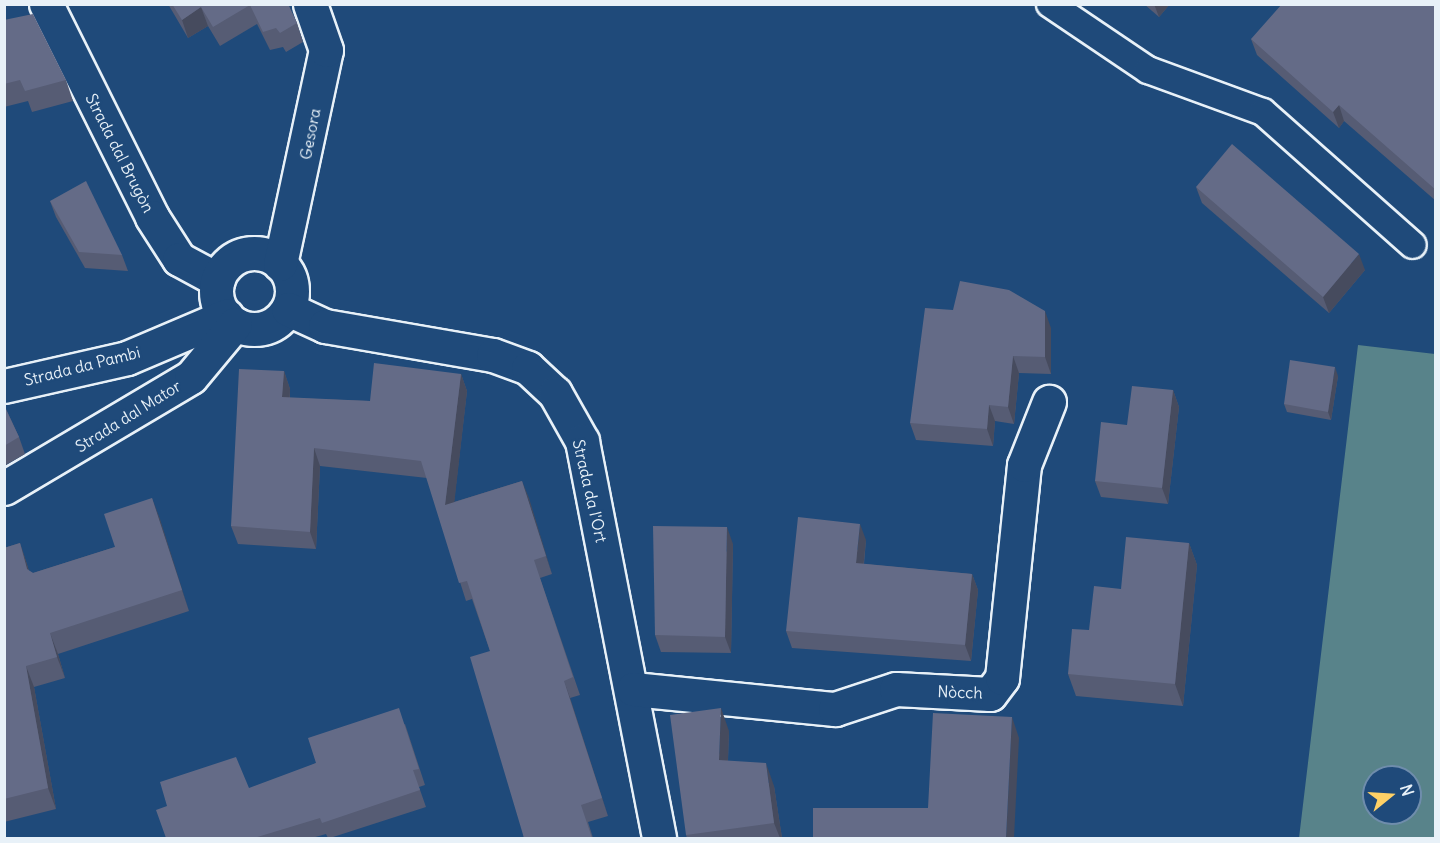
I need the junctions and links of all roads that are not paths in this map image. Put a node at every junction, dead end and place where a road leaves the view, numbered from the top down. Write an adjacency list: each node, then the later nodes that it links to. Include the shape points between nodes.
1 (310, 4): 5 (street, Gesora, via 326,50)
2 (1050, 4): 4 (lane, via 1148,70 1263,111)
3 (40, 15): 6 (street, Strada dal Brugòn, via 179,259)
4 (1413, 245)
5 (280, 264): 6 (street, via 258,254 245,255 224,268); 7 (street, via 291,285)
6 (218, 280): 8 (street, via 219,305)
7 (288, 309): 8 (street, via 270,326); 12 (street, Strada da l'Ort, via 325,326 492,354 528,368 555,393 582,441)
8 (230, 320): 9 (street, Strada da Pambi, via 127,358); 11 (street, Strada dal Mator, via 191,377)
9 (4, 386)
10 (1049, 402): 12 (street, Nòcch, via 1024,465 1002,678 990,694 896,689 835,709)
11 (4, 488)
12 (633, 688): 13 (street, Strada da l'Ort)
13 (660, 838)

